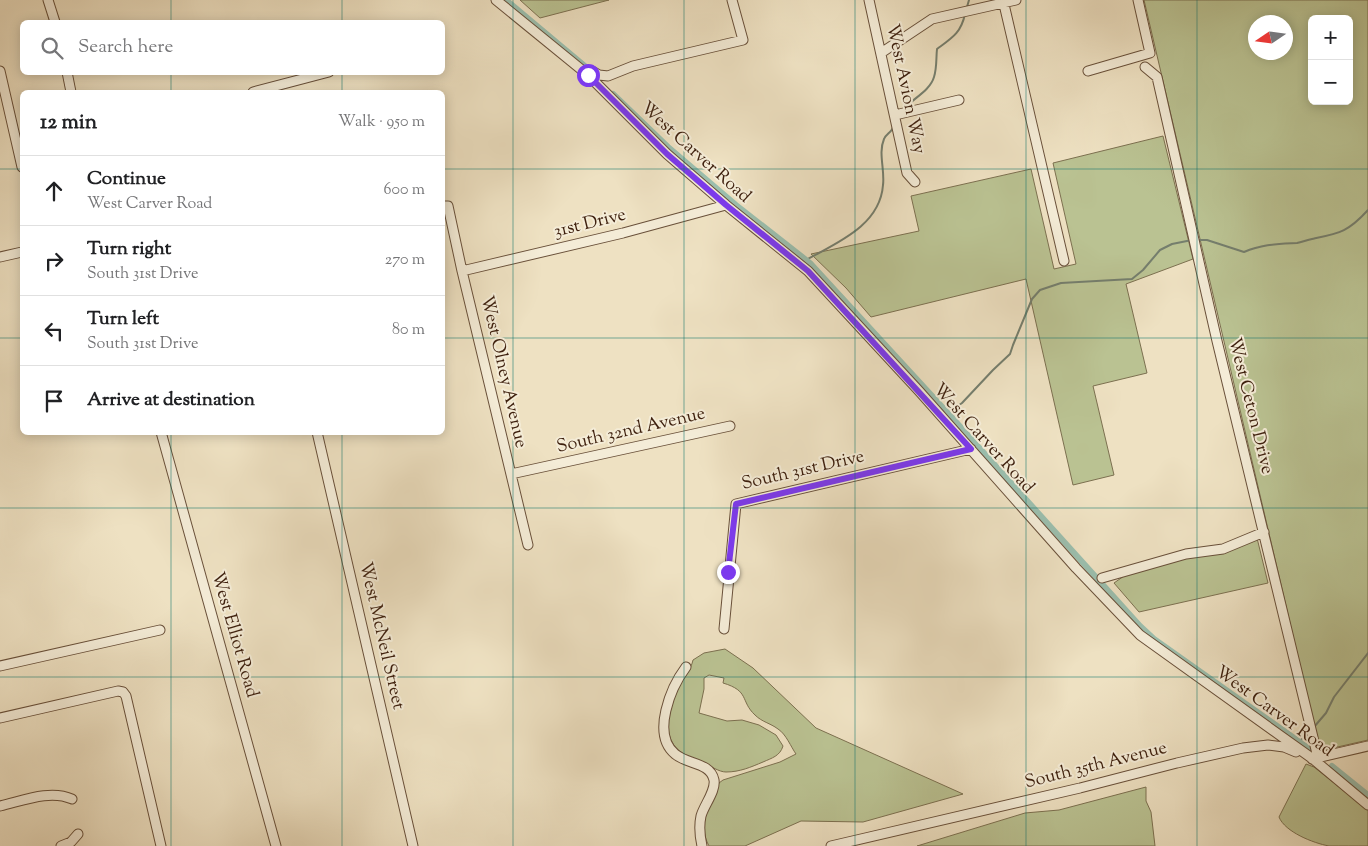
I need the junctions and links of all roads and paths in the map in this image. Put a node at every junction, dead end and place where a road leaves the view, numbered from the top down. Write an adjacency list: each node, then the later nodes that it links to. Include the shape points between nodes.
1 (48, 0): 8 (street)
2 (496, 0): 22 (street, West Carver Road, via 588,75 667,154)
3 (732, 0): 11 (street, via 743,40 642,64 608,76)
4 (869, 0): 9 (street, West Avion Way)
5 (1016, 0): 7 (street)
6 (1138, 0): 12 (street, via 1150,53)
7 (1003, 1): 9 (street, via 932,19); 26 (street)
8 (54, 20)
9 (881, 53): 19 (street, West Avion Way)
10 (1145, 67): 33 (street, West Ceton Drive, via 1157,77)
11 (592, 71)
12 (1088, 71)
13 (67, 75): 16 (street)
14 (318, 75): 17 (street)
15 (1, 77): 20 (street)
16 (70, 90)
17 (261, 90)
18 (958, 100): 19 (street)
19 (895, 115): 21 (street, West Avion Way, via 907,173)
20 (20, 158)
21 (915, 182)
22 (726, 205): 27 (street, 31st Drive); 31 (street, West Carver Road, via 808,271)
23 (445, 206): 27 (street, West Olney Avenue)
24 (20, 252): 25 (street)
25 (0, 257)
26 (1064, 261)
27 (462, 272): 32 (street, West Olney Avenue)
28 (730, 426): 32 (street, South 32nd Avenue)
29 (162, 435): 49 (street, West Elliot Road)
30 (318, 435): 50 (street, West McNeil Street)
31 (971, 449): 36 (street, South 31st Drive, via 736,504); 42 (street, West Carver Road, via 1140,635)
32 (511, 474): 34 (street, West Olney Avenue)
33 (1264, 532): 35 (street, via 1224,549 1186,554); 42 (street, West Ceton Drive)
34 (528, 545)
35 (1102, 578)
36 (724, 629)
37 (160, 630): 38 (street)
38 (0, 666)
39 (686, 667): 51 (street, via 670,696 665,737 676,755 708,768 712,774 715,783 701,816)
40 (0, 718): 48 (street, via 123,692)
41 (1368, 746): 42 (street)
42 (1315, 758): 44 (street, West Carver Road); 52 (street, South 35th Avenue, via 1284,746 1243,748)
43 (72, 799): 45 (street, via 53,794)
44 (1368, 804)
45 (0, 806)
46 (78, 834): 47 (street)
47 (61, 846)
48 (161, 846)
49 (276, 846)
50 (413, 846)
51 (702, 846)
52 (832, 846)

